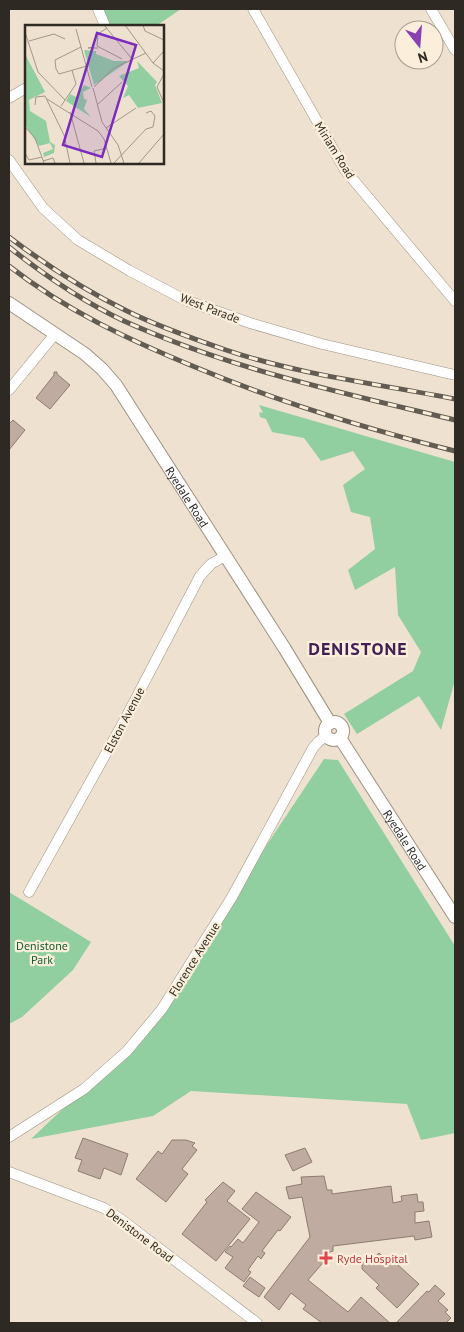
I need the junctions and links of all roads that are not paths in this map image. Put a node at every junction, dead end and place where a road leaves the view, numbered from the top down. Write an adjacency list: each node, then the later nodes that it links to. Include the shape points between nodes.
1 (98, 9): 4 (street)
2 (252, 9): 9 (street, Miriam Road, via 345,170)
3 (431, 9): 5 (street)
4 (105, 25)
5 (455, 50)
6 (25, 89): 7 (street)
7 (9, 98)
8 (9, 160): 12 (street, West Parade, via 43,208 78,240 185,300 250,324)
9 (455, 301)
10 (9, 302): 11 (street, Ryedale Road)
11 (55, 334): 13 (street); 14 (street, Ryedale Road, via 85,354 116,385)
12 (455, 375)
13 (9, 390)
14 (225, 556): 15 (street, Ryedale Road); 18 (street, Elston Avenue, via 200,576)
15 (330, 723): 16 (street, via 326,727); 17 (street, via 336,722 342,727)
16 (326, 736): 17 (street, via 334,740); 20 (street, Florence Avenue, via 313,748 232,897 162,1009 127,1051 84,1088)
17 (340, 738): 19 (street, Ryedale Road)
18 (29, 892)
19 (455, 917)
20 (9, 1137)
21 (9, 1172): 22 (street, Denistone Road, via 104,1208)
22 (257, 1323)

